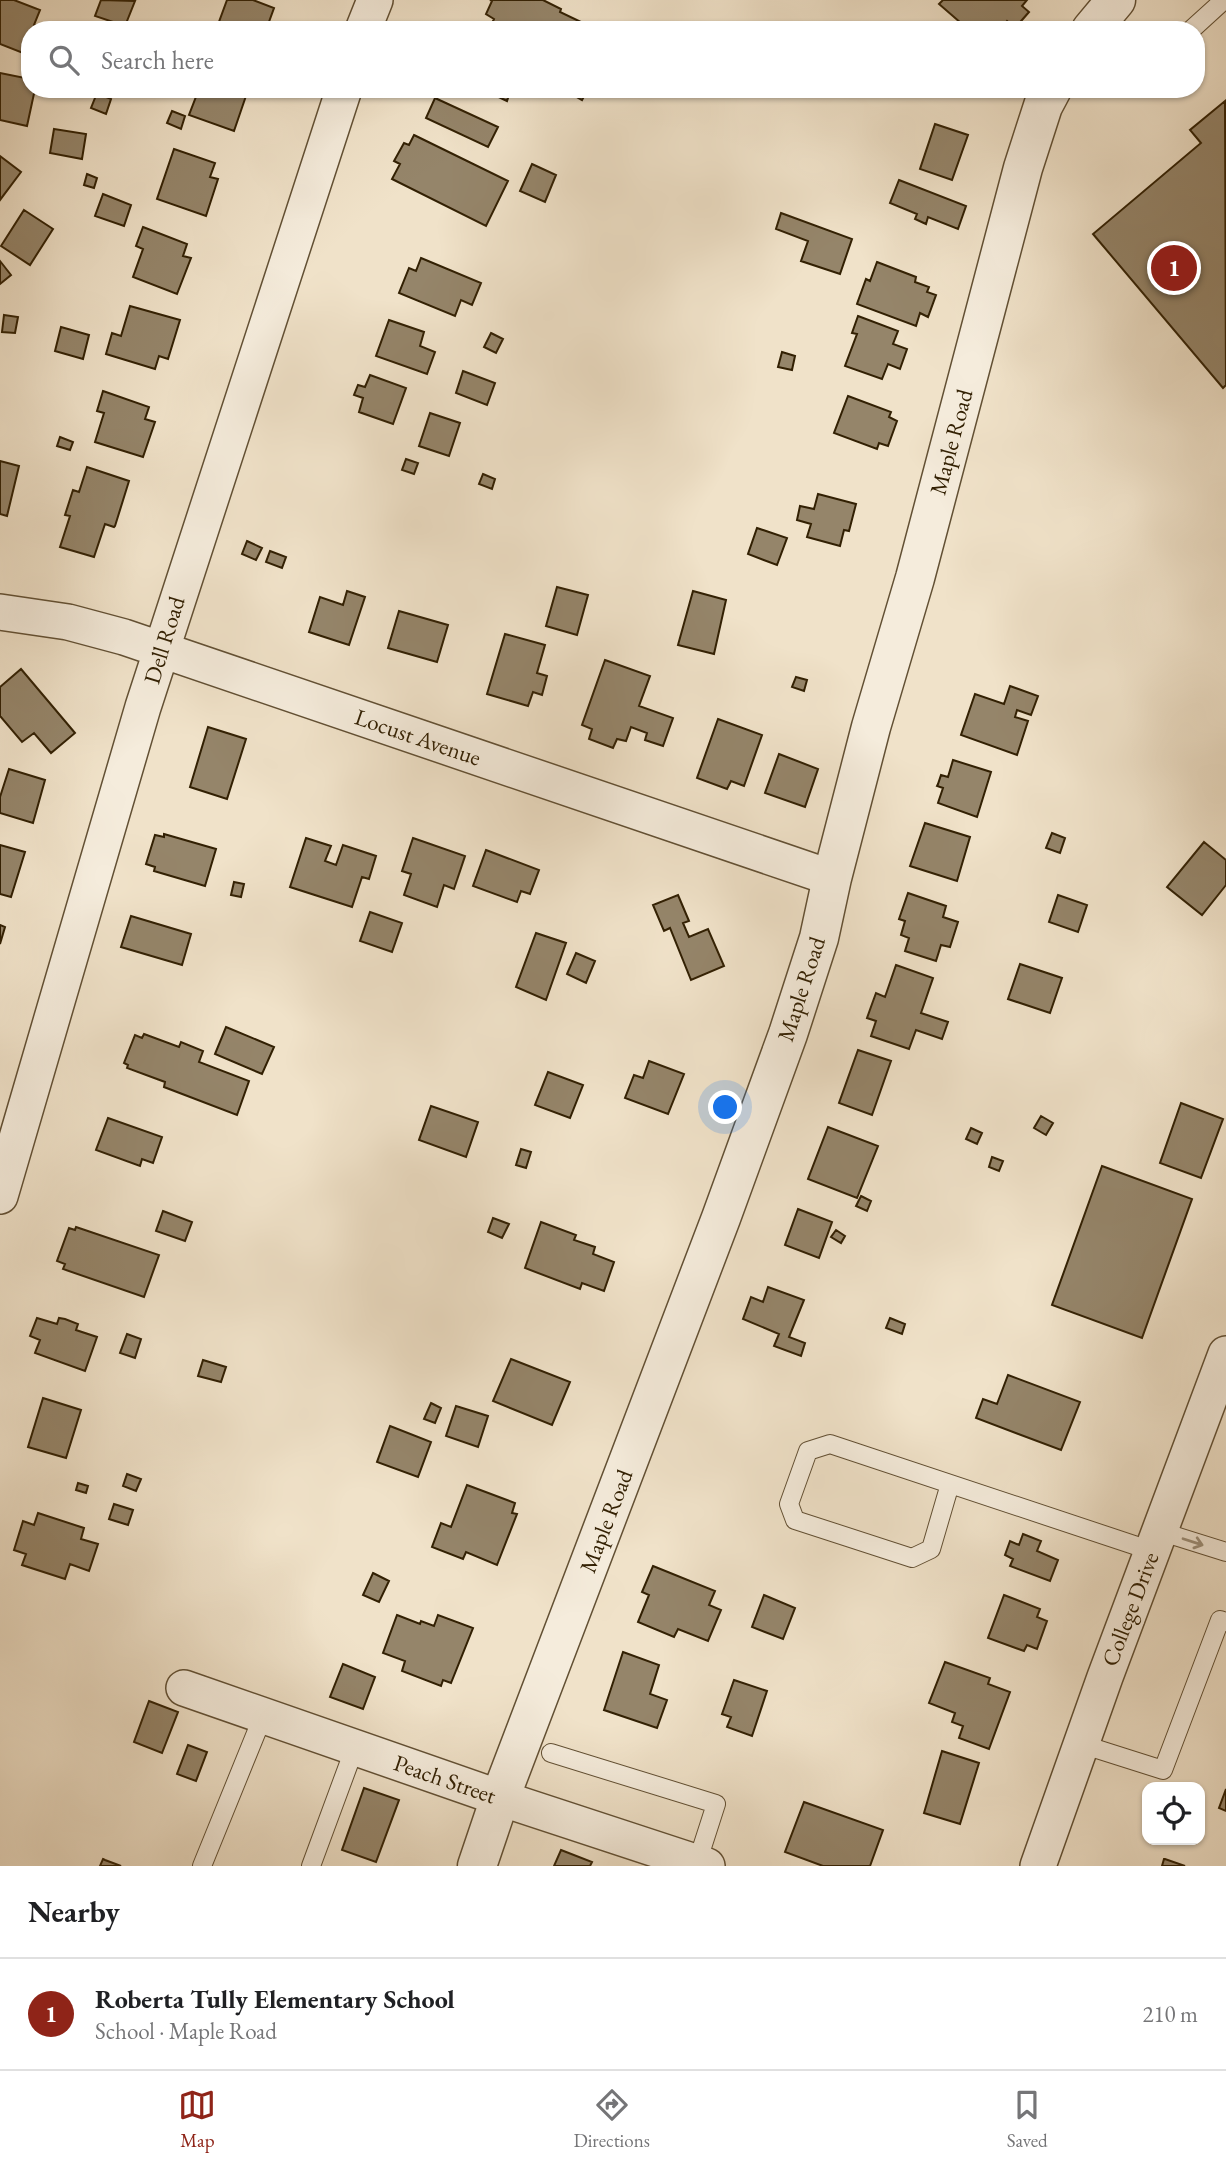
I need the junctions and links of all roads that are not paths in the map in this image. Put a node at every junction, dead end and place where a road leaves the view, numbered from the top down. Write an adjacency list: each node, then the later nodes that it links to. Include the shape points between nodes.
1 (375, 0): 4 (street)
2 (1116, 0): 5 (street)
3 (1224, 0): 6 (lane)
4 (367, 21)
5 (1098, 21)
6 (1201, 21)
7 (341, 98): 10 (street, Dell Road)
8 (1047, 98): 11 (street, Maple Road, via 1023,168)
9 (0, 612): 10 (street, Locust Avenue, via 68,622)
10 (163, 650): 11 (street, Locust Avenue); 12 (street, Dell Road)
11 (832, 878): 23 (street, Maple Road, via 819,938 721,1218)
12 (0, 1196)
13 (1226, 1354): 15 (street, College Drive)
14 (950, 1484): 14 (lane, via 830,1444 808,1451 789,1504 795,1520 912,1558 931,1549); 15 (lane)
15 (1156, 1541): 16 (lane, one-way to 16); 20 (street, College Drive)
16 (1226, 1552)
17 (1226, 1622): 20 (lane, via 1220,1620 1163,1770)
18 (184, 1688): 19 (street, Peach Street)
19 (263, 1716): 21 (street, Peach Street); 25 (lane)
20 (1081, 1744): 28 (street, College Drive)
21 (355, 1747): 23 (street, Peach Street); 26 (lane)
22 (551, 1753): 24 (lane, via 716,1804)
23 (500, 1798): 24 (street, Peach Street); 27 (street, Maple Road)
24 (702, 1865)
25 (202, 1866)
26 (311, 1866)
27 (477, 1866)
28 (1038, 1866)

